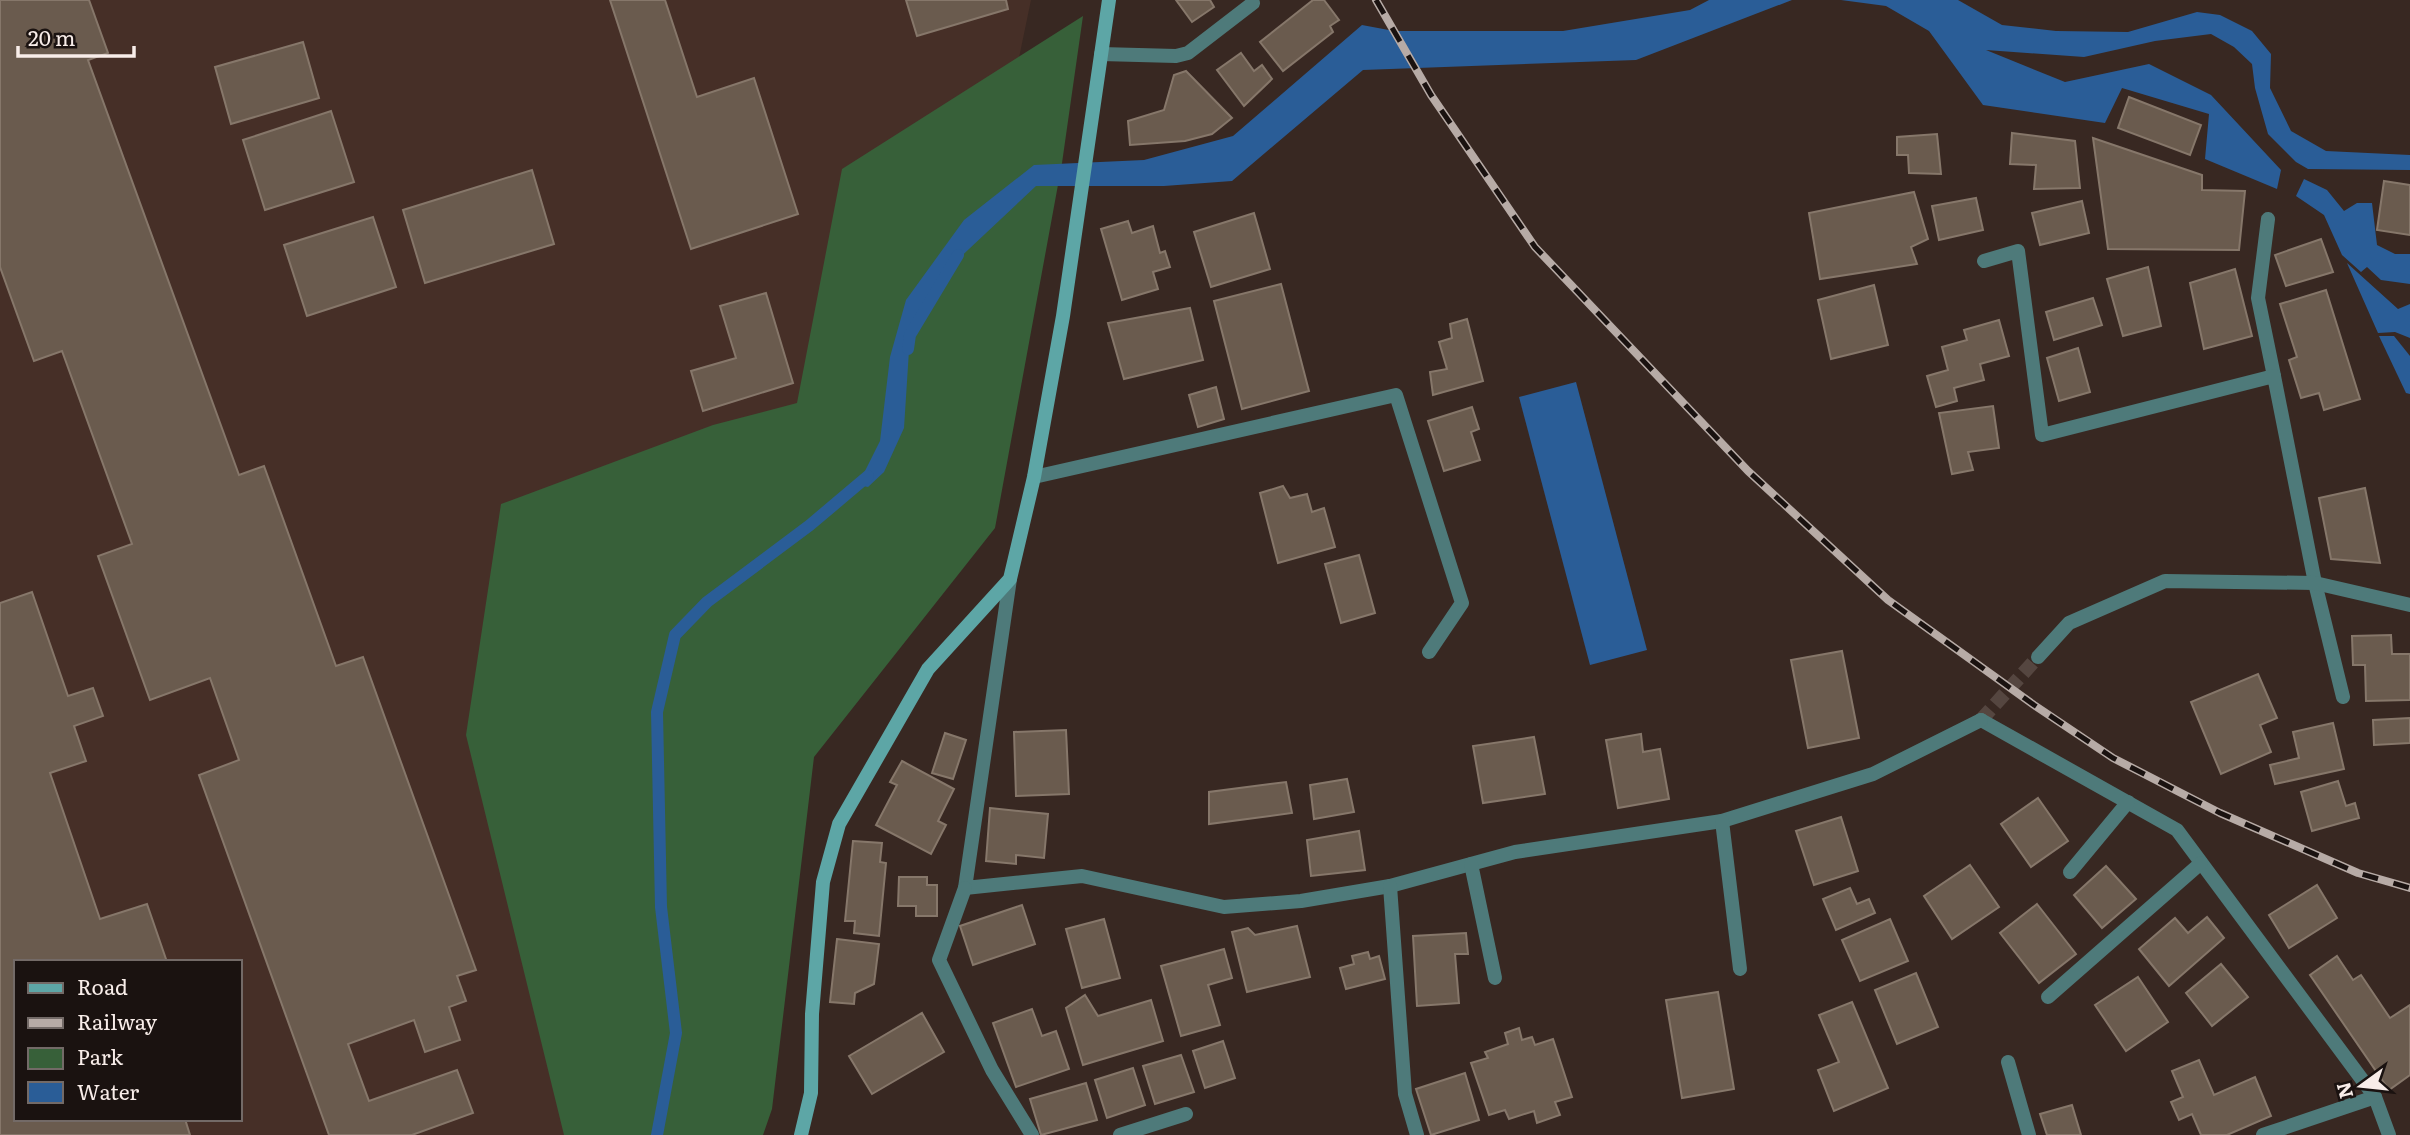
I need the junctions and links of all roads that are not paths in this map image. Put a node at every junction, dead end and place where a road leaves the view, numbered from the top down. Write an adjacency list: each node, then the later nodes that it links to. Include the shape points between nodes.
1 (1109, 0): 3 (street)
2 (1253, 3): 3 (street, via 1188,53)
3 (1101, 54): 7 (street)
4 (2268, 219): 6 (street, via 2258,298)
5 (1984, 261): 6 (street, via 2018,251 2042,435)
6 (2274, 376): 9 (street)
7 (1034, 477): 8 (street); 11 (street, via 1396,395 1462,603)
8 (1010, 579): 20 (street); 27 (street, via 928,669 839,824 823,882 811,1093)
9 (2315, 583): 10 (street); 12 (street, via 2165,581 2069,622); 13 (street)
10 (2410, 606)
11 (1429, 652)
12 (2038, 657)
13 (2343, 697)
14 (2128, 803): 15 (street, via 1981,720 1873,774); 16 (street, via 2177,830); 18 (street)
15 (1723, 821): 17 (street, via 1516,852); 21 (street)
16 (2201, 863): 23 (street); 25 (street)
17 (1471, 864): 19 (street); 22 (street)
18 (2070, 872)
19 (1390, 886): 20 (street, via 1301,901 1224,907 1082,876); 30 (street, via 1405,1094)
20 (965, 888): 28 (street, via 939,960 992,1070)
21 (1740, 969)
22 (1495, 978)
23 (2048, 997)
24 (2008, 1062): 31 (street)
25 (2375, 1097): 32 (street); 33 (street)
26 (1186, 1114): 29 (street)
27 (801, 1135)
28 (1032, 1135)
29 (1120, 1135)
30 (1416, 1135)
31 (2029, 1135)
32 (2263, 1135)
33 (2389, 1135)

